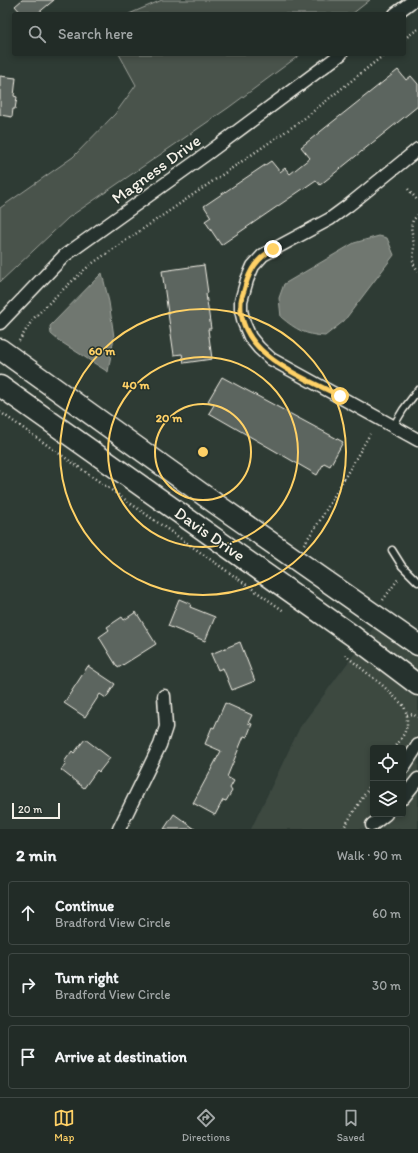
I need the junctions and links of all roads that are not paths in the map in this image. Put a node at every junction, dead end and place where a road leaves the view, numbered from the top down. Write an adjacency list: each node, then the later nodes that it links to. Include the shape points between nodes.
1 (414, 0): 2 (street)
2 (398, 12)
3 (338, 56): 5 (street, Magness Drive, via 64,256)
4 (418, 149): 9 (street, via 330,219 263,255 253,266 241,301 244,323 250,337 271,359)
5 (0, 323)
6 (0, 349): 13 (main road, Davis Drive)
7 (0, 386): 14 (main road, Davis Drive, via 347,631)
8 (418, 390): 9 (lane)
9 (394, 425): 10 (street)
10 (418, 440)
11 (392, 550): 12 (lane, via 402,566)
12 (418, 582)
13 (418, 645)
14 (418, 685)
15 (164, 696): 22 (street, via 166,727)
16 (418, 745): 17 (street)
17 (406, 763)
18 (418, 779): 19 (street)
19 (406, 794)
20 (381, 817): 21 (street)
21 (372, 823)
22 (119, 829)

